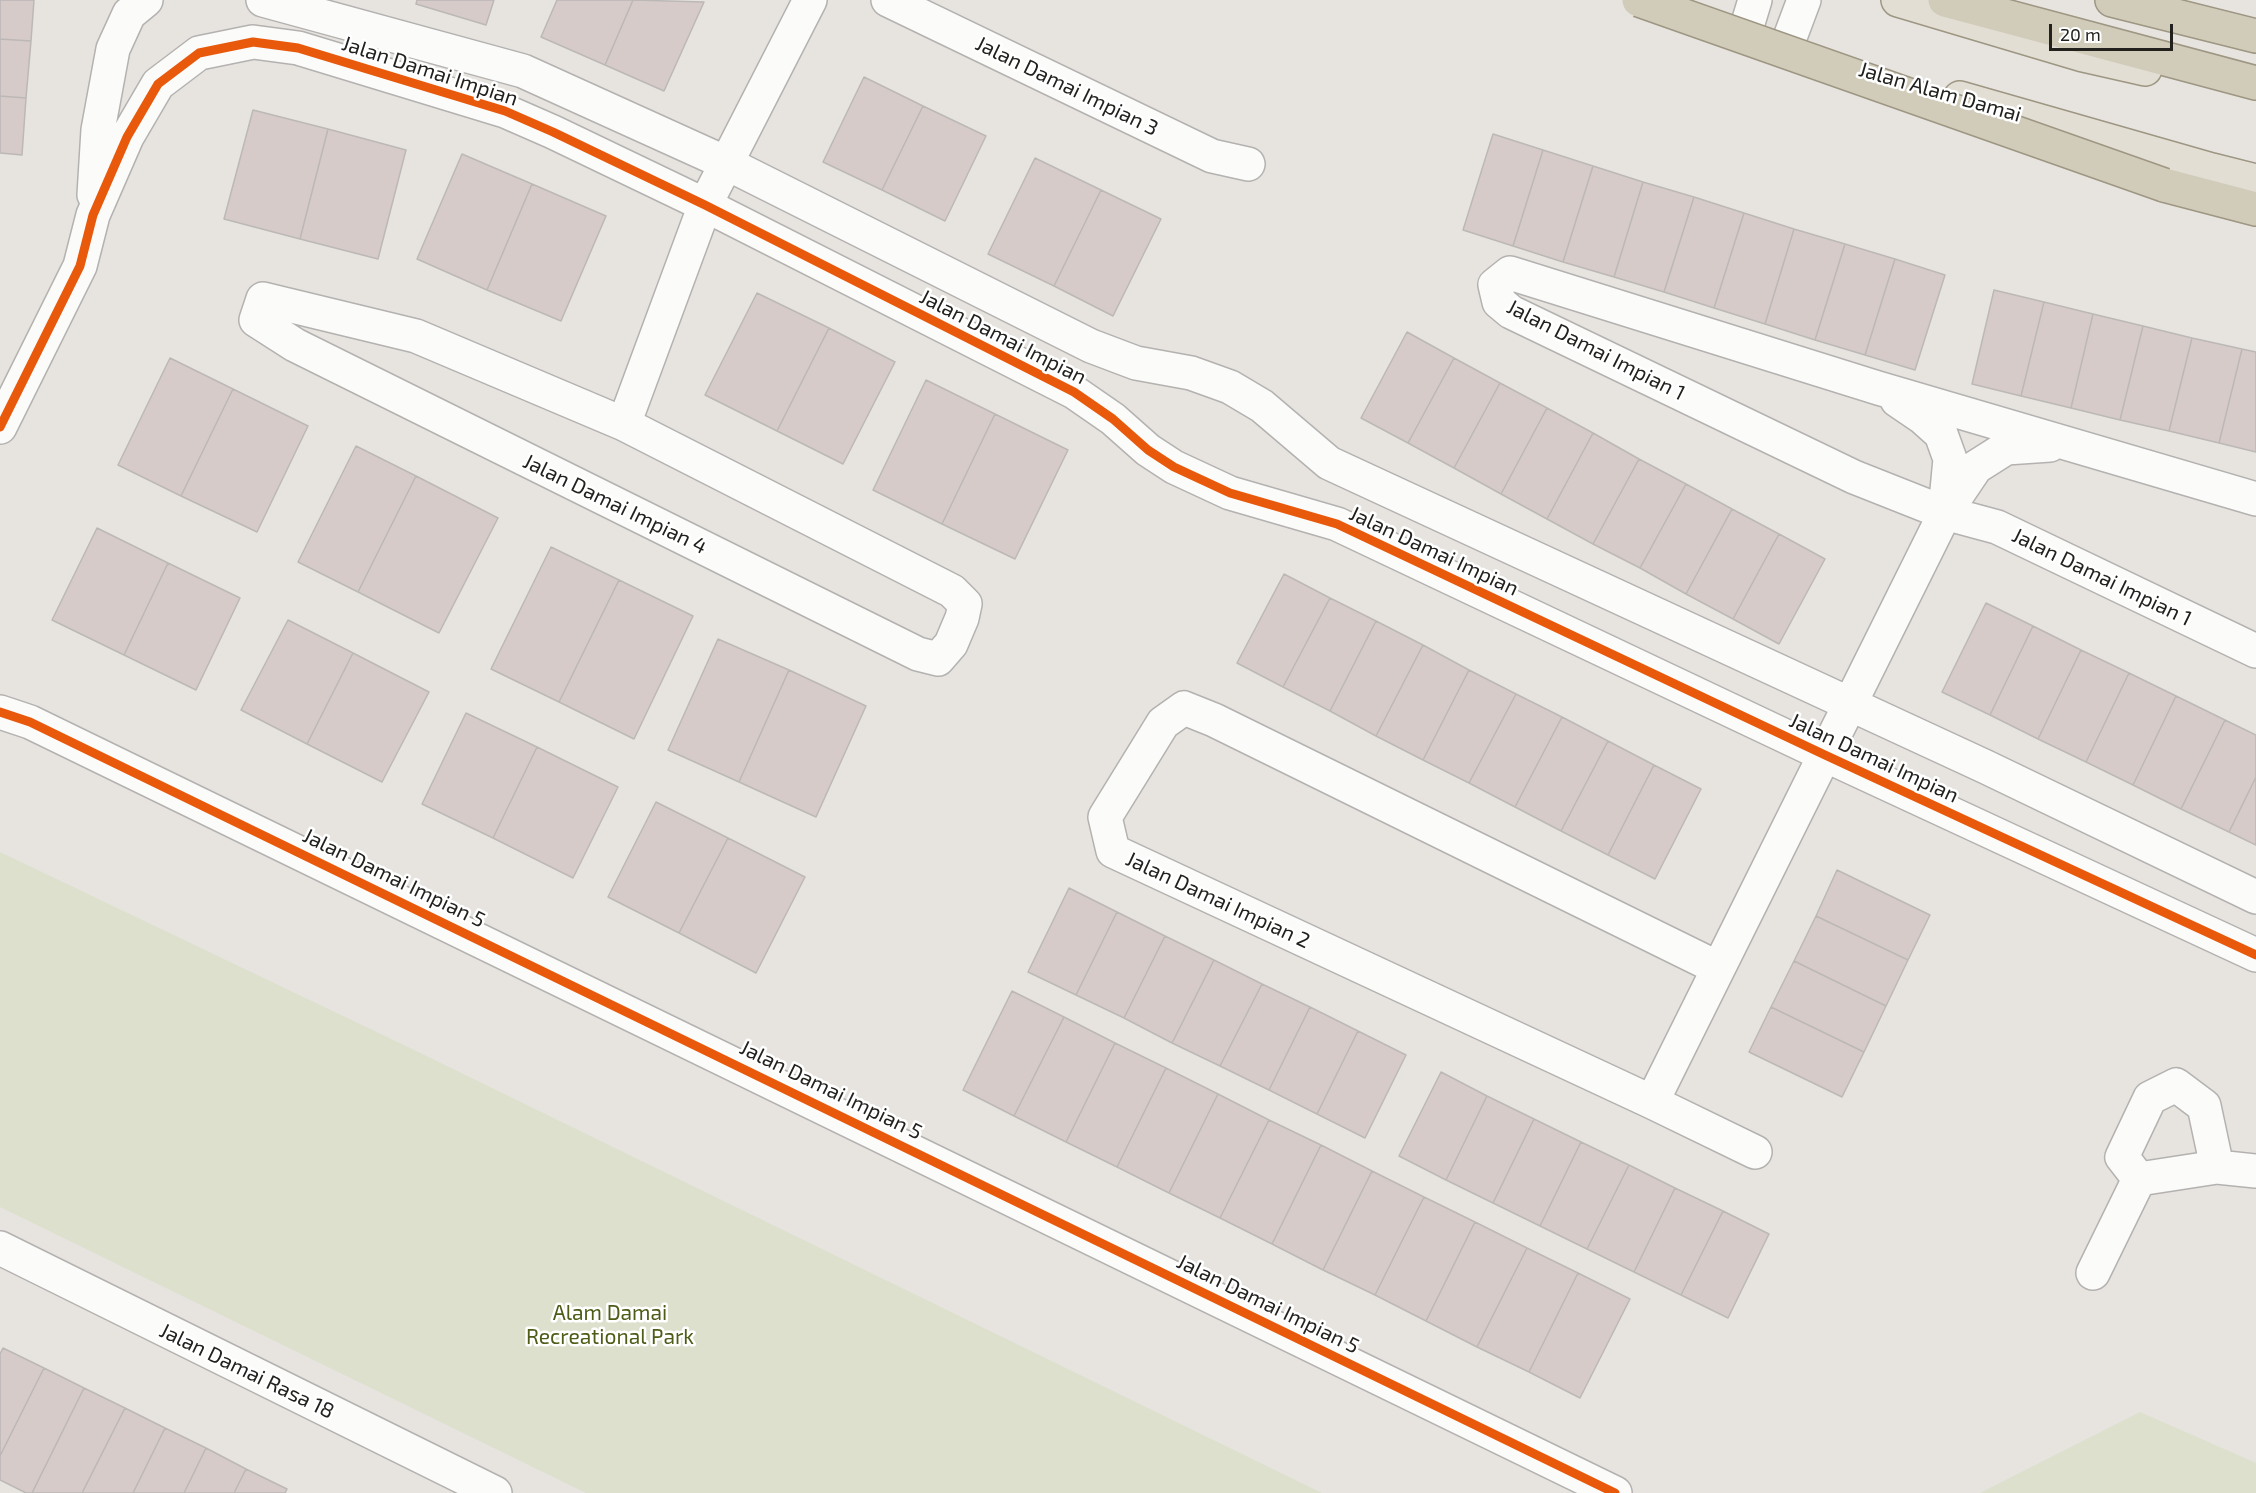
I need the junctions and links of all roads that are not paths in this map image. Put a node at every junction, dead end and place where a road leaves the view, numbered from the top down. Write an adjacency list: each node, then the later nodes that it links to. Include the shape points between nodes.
1 (146, 0): 22 (street, Jalan Damai Impian, via 129,14 113,49 98,130)
2 (263, 0): 17 (street, Jalan Damai Impian, via 523,71)
3 (810, 0): 17 (street)
4 (888, 0): 18 (street, Jalan Damai Impian 3, via 1212,156)
5 (1625, 0): 12 (main road, Jalan Alam Damai)
6 (1639, 0): 21 (highway, bridge, via 2164,185)
7 (1755, 0): 12 (street)
8 (1804, 0): 14 (street)
9 (1898, 0): 11 (main road)
10 (2112, 0): 13 (highway)
11 (1949, 6): 15 (highway); 16 (main road, via 2083,55)
12 (1744, 36): 14 (main road, Jalan Alam Damai)
13 (2256, 36)
14 (1786, 48): 19 (main road, Jalan Alam Damai)
15 (2256, 83)
16 (2256, 93)
17 (726, 163): 20 (street); 31 (street, Jalan Damai Impian, via 1091,346 1136,363 1191,373 1230,387 1262,406 1329,463)
18 (1248, 164)
19 (2256, 181)
20 (705, 205): 22 (street, Jalan Damai Impian, via 505,111 298,48 253,42 199,53 158,84 127,137); 24 (street); 33 (street, Jalan Damai Impian, via 1074,392 1174,467 1230,493 1337,524)
21 (2256, 209)
22 (93, 214): 25 (street, Jalan Damai Impian, via 80,266)
23 (1878, 388): 26 (street, Jalan Damai Impian 1); 28 (street, Jalan Damai Impian 1, via 1941,434 1950,459); 28 (street, Jalan Damai Impian 1, via 1510,273 1495,285 1499,302 1511,312 1854,477)
24 (624, 424): 24 (street, Jalan Damai Impian 4, via 952,591 965,604 951,644 938,659 918,654 295,345 256,320 263,299 416,336)
25 (0, 427)
26 (2073, 444): 27 (street, Jalan Damai Impian 1); 28 (street, Jalan Damai Impian 1, via 2006,448 1976,467)
27 (2256, 499)
28 (1945, 513): 29 (street, Jalan Damai Impian 1, via 1997,527); 31 (street)
29 (2256, 651)
30 (0, 688): 32 (street)
31 (1851, 705): 33 (street); 34 (street, Jalan Damai Impian)
32 (15, 717): 45 (street, Jalan Damai Impian 5)
33 (1825, 755): 35 (street, Jalan Damai Impian); 36 (street)
34 (2256, 897)
35 (2256, 955)
36 (1719, 968): 37 (street); 37 (street, Jalan Damai Impian 2, via 1184,708 1163,723 1105,817 1113,851)
37 (1652, 1102): 38 (street, Jalan Damai Impian 2)
38 (1755, 1152)
39 (2217, 1167): 40 (street); 41 (street); 41 (street, via 2204,1106 2176,1085 2150,1098 2122,1157)
40 (2256, 1171)
41 (2139, 1179): 43 (street)
42 (0, 1248): 44 (street, Jalan Damai Rasa 18)
43 (2093, 1274)
44 (495, 1493)
45 (1615, 1493)

